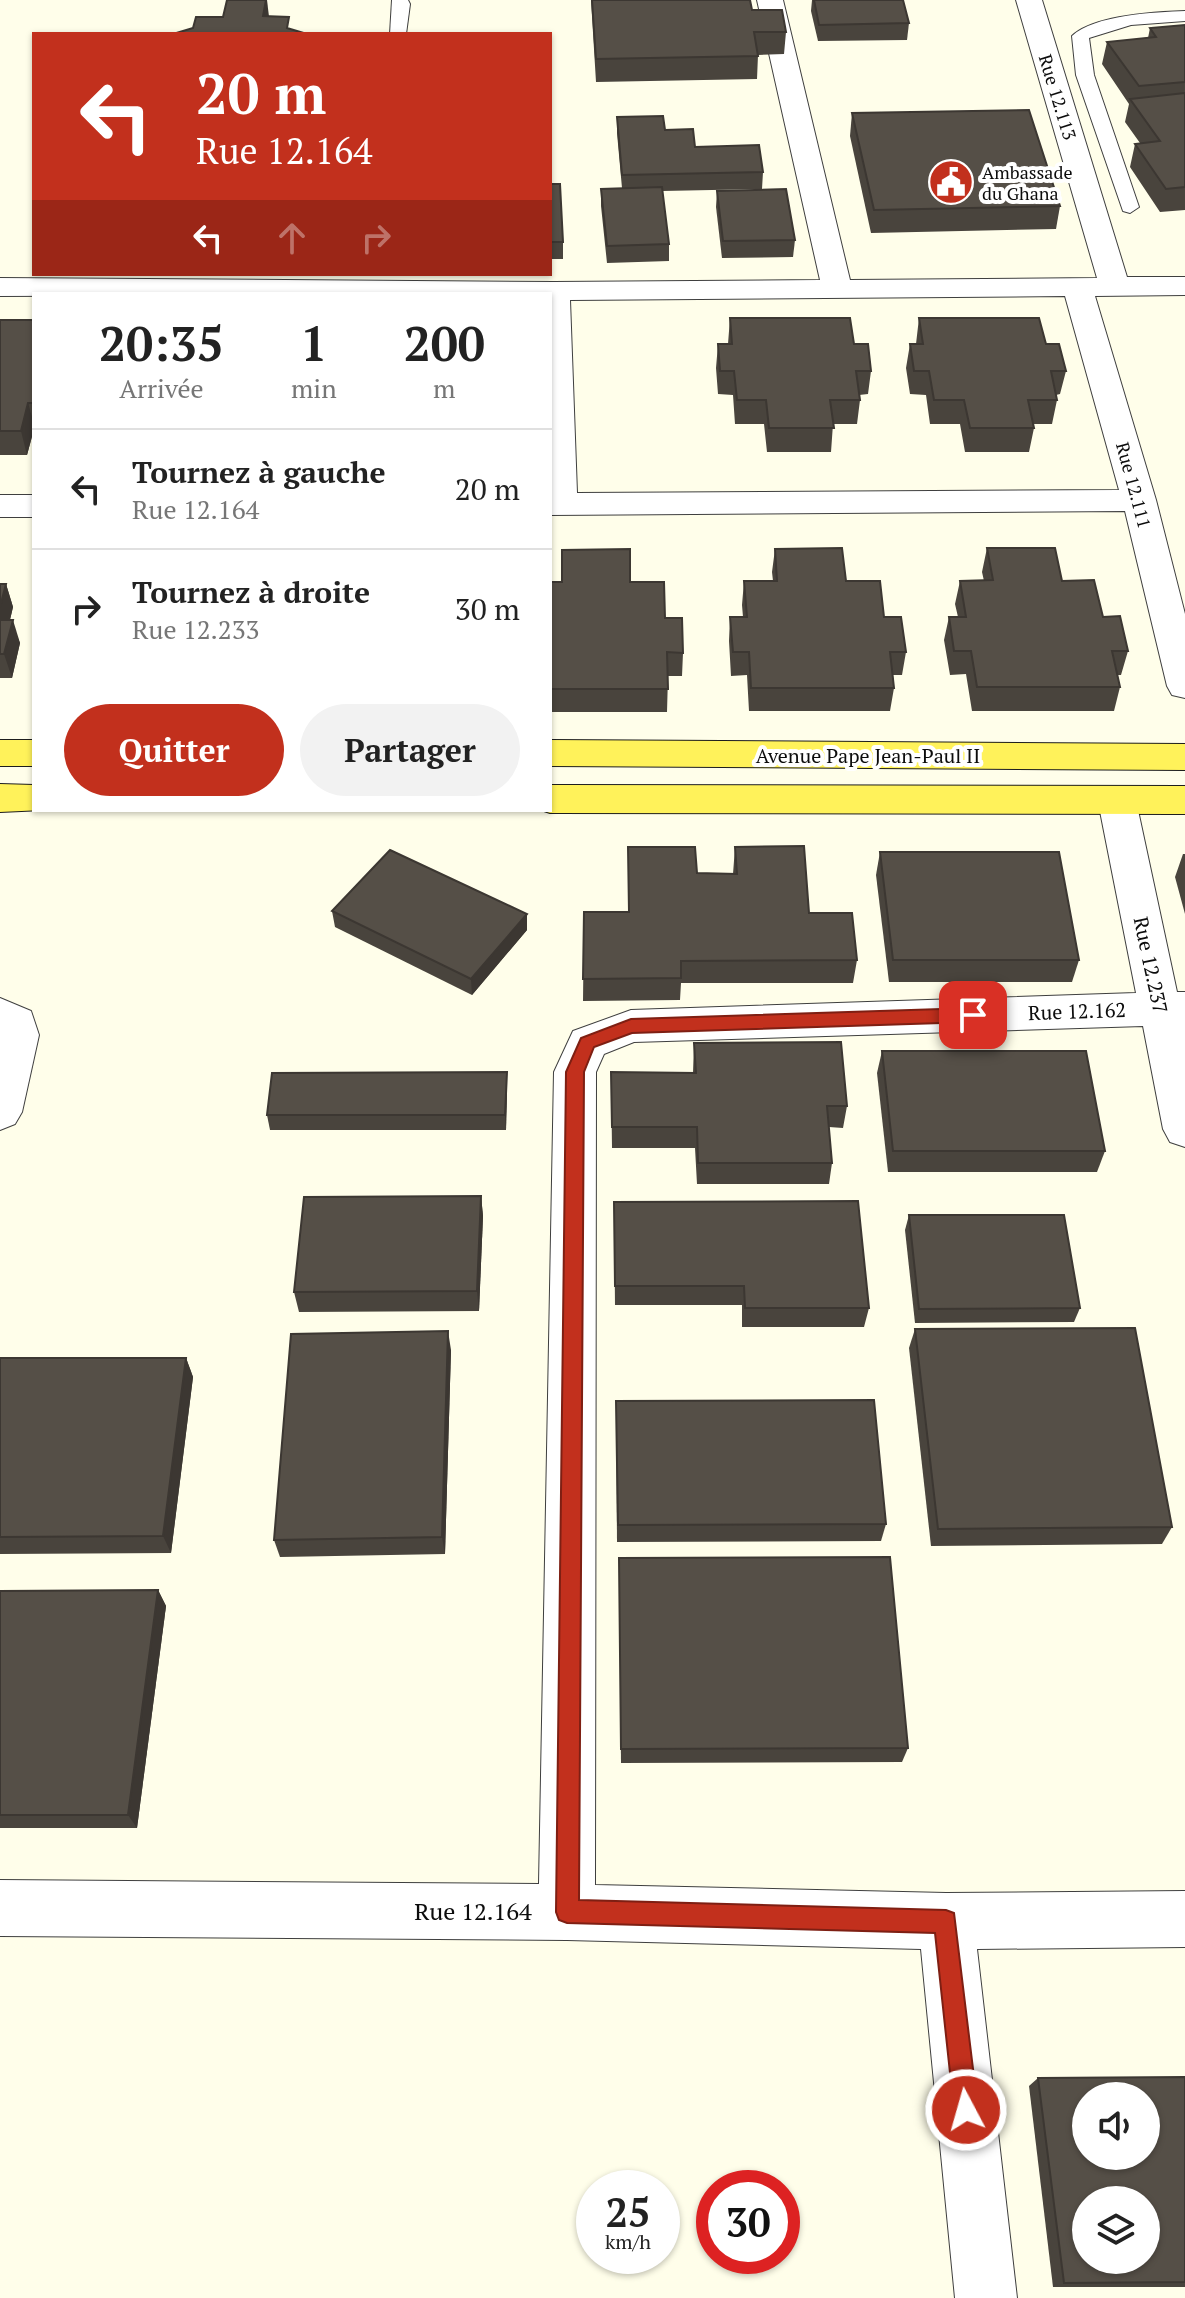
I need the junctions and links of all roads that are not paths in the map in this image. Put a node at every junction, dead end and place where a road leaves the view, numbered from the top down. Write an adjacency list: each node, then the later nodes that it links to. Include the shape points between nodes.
1 (400, 0): 7 (lane)
2 (770, 0): 14 (street)
3 (1029, 0): 11 (street, Rue 12.113)
4 (1139, 0): 5 (lane)
5 (1152, 16): 6 (lane); 8 (lane, via 1110,23 1080,36 1085,75)
6 (1185, 16)
7 (398, 32)
8 (1130, 207)
9 (366, 281): 13 (street); 16 (street)
10 (1077, 285): 11 (street); 14 (street); 17 (street, Rue 12.111)
11 (1114, 285): 12 (street)
12 (1185, 286)
13 (0, 287)
14 (837, 287): 15 (street)
15 (554, 291): 16 (street); 18 (street)
16 (448, 292)
17 (1139, 500): 18 (street); 21 (street, Rue 12.111)
18 (555, 504)
19 (0, 506): 20 (street)
20 (32, 506)
21 (1185, 686)
22 (0, 753): 23 (main road)
23 (32, 753)
24 (552, 753): 25 (main road, Avenue Pape Jean-Paul II)
25 (1185, 757)
26 (0, 798): 27 (main road)
27 (32, 799)
28 (552, 799): 30 (main road)
29 (1185, 800): 30 (main road)
30 (1117, 801): 31 (street, Rue 12.237)
31 (1172, 1008): 34 (street, Rue 12.237); 36 (street, Rue 12.162, via 631,1026 588,1043 575,1072)
32 (0, 1014): 33 (street, via 16,1023 18,1035)
33 (0, 1112)
34 (1185, 1129)
35 (0, 1908): 36 (street, Rue 12.164)
36 (567, 1912): 38 (street, Rue 12.164)
37 (1185, 1919): 38 (street, Rue 12.164)
38 (946, 1921): 39 (street)
39 (986, 2298)

